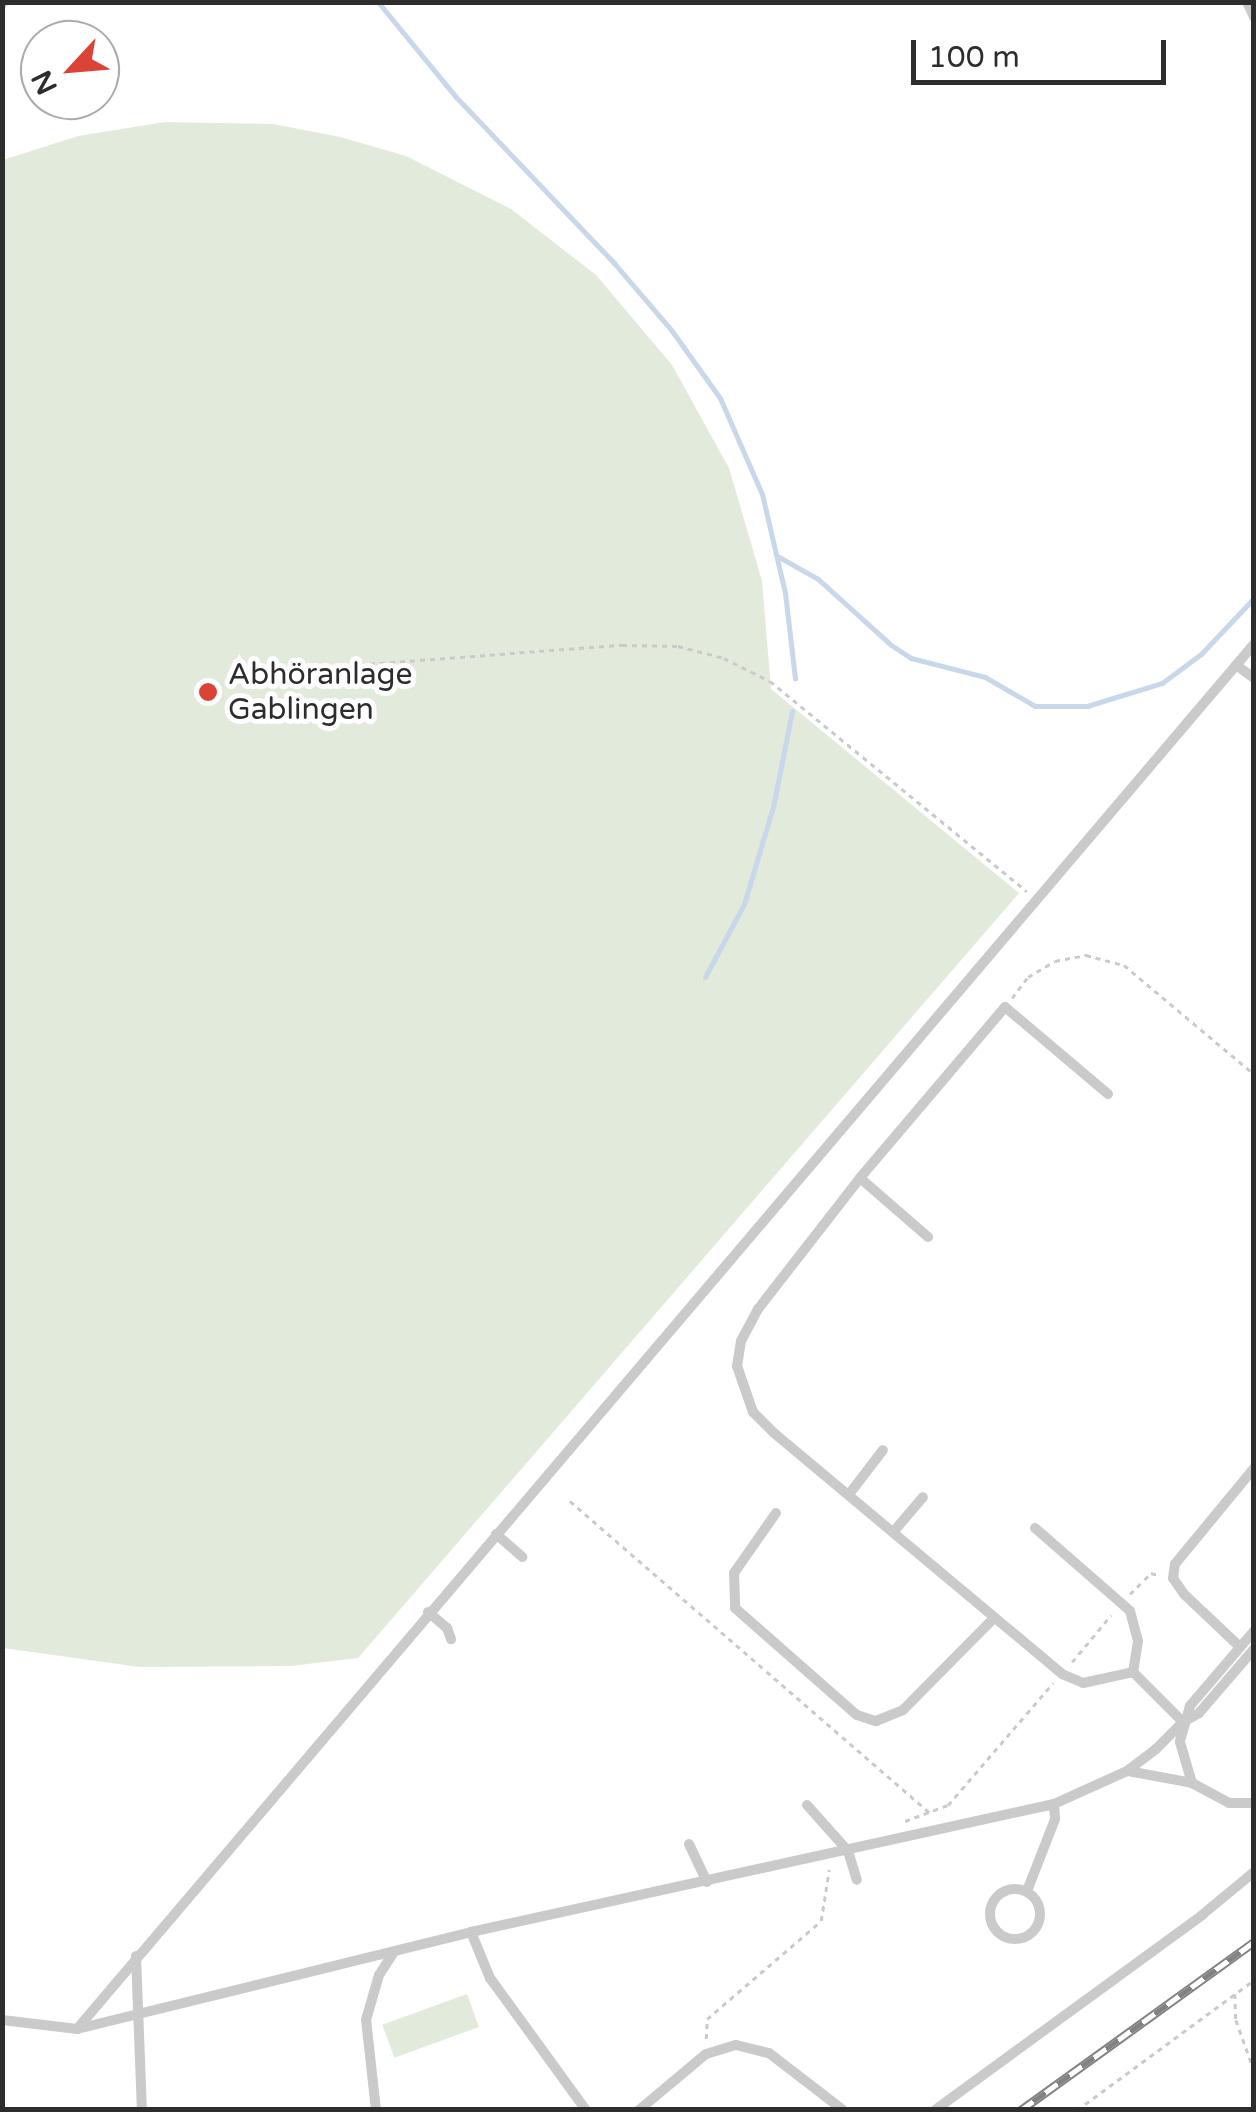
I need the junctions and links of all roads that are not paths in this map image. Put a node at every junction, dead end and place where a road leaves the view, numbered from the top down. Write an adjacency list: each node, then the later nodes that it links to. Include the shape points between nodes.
1 (1246, 2): 2 (lane)
2 (1254, 17)
3 (1254, 644): 4 (lane)
4 (1236, 665): 5 (lane); 16 (lane)
5 (1254, 678)
6 (1108, 1094): 7 (lane, via 1005,1007)
7 (860, 1178): 8 (lane); 11 (lane, via 758,1309 740,1341 737,1366 753,1412)
8 (928, 1236)
9 (883, 1450): 11 (lane)
10 (1254, 1468): 22 (lane, via 1175,1564 1173,1578)
11 (850, 1493): 15 (lane)
12 (923, 1496): 15 (lane)
13 (776, 1514): 19 (lane, via 734,1573 735,1608 857,1715 876,1721 903,1710)
14 (1035, 1528): 24 (lane, via 1122,1602 1137,1629)
15 (896, 1530): 19 (lane)
16 (496, 1534): 17 (lane); 18 (lane)
17 (522, 1557)
18 (428, 1612): 21 (lane); 39 (lane)
19 (994, 1618): 24 (lane, via 1062,1674 1083,1683)
20 (1254, 1631): 22 (lane)
21 (451, 1639)
22 (1240, 1647): 25 (lane)
23 (1254, 1649): 25 (lane, via 1199,1712)
24 (1133, 1672): 25 (lane)
25 (1182, 1722): 26 (lane); 27 (lane)
26 (1127, 1771): 27 (lane); 29 (lane)
27 (1192, 1784): 28 (lane, via 1229,1803)
28 (1254, 1803)
29 (1054, 1804): 32 (lane); 36 (lane, via 1055,1819)
30 (807, 1806): 32 (lane)
31 (689, 1844): 35 (lane)
32 (848, 1850): 34 (lane); 35 (lane)
33 (1254, 1872): 48 (lane)
34 (857, 1880)
35 (707, 1882): 37 (lane)
36 (1027, 1892): 36 (lane, via 1038,1904 1038,1925 1026,1936 1004,1936 991,1924 993,1901 1011,1888)
37 (471, 1932): 38 (lane); 45 (lane, via 490,1978)
38 (395, 1951): 40 (lane); 44 (lane, via 379,1975 366,2020)
39 (136, 1956): 40 (lane); 42 (lane)
40 (139, 2014): 42 (lane); 43 (lane)
41 (2, 2020): 42 (lane)
42 (76, 2029)
43 (142, 2110)
44 (376, 2110)
45 (586, 2110)
46 (638, 2110): 47 (lane, via 706,2054 736,2045 769,2053)
47 (844, 2110)
48 (936, 2110)

